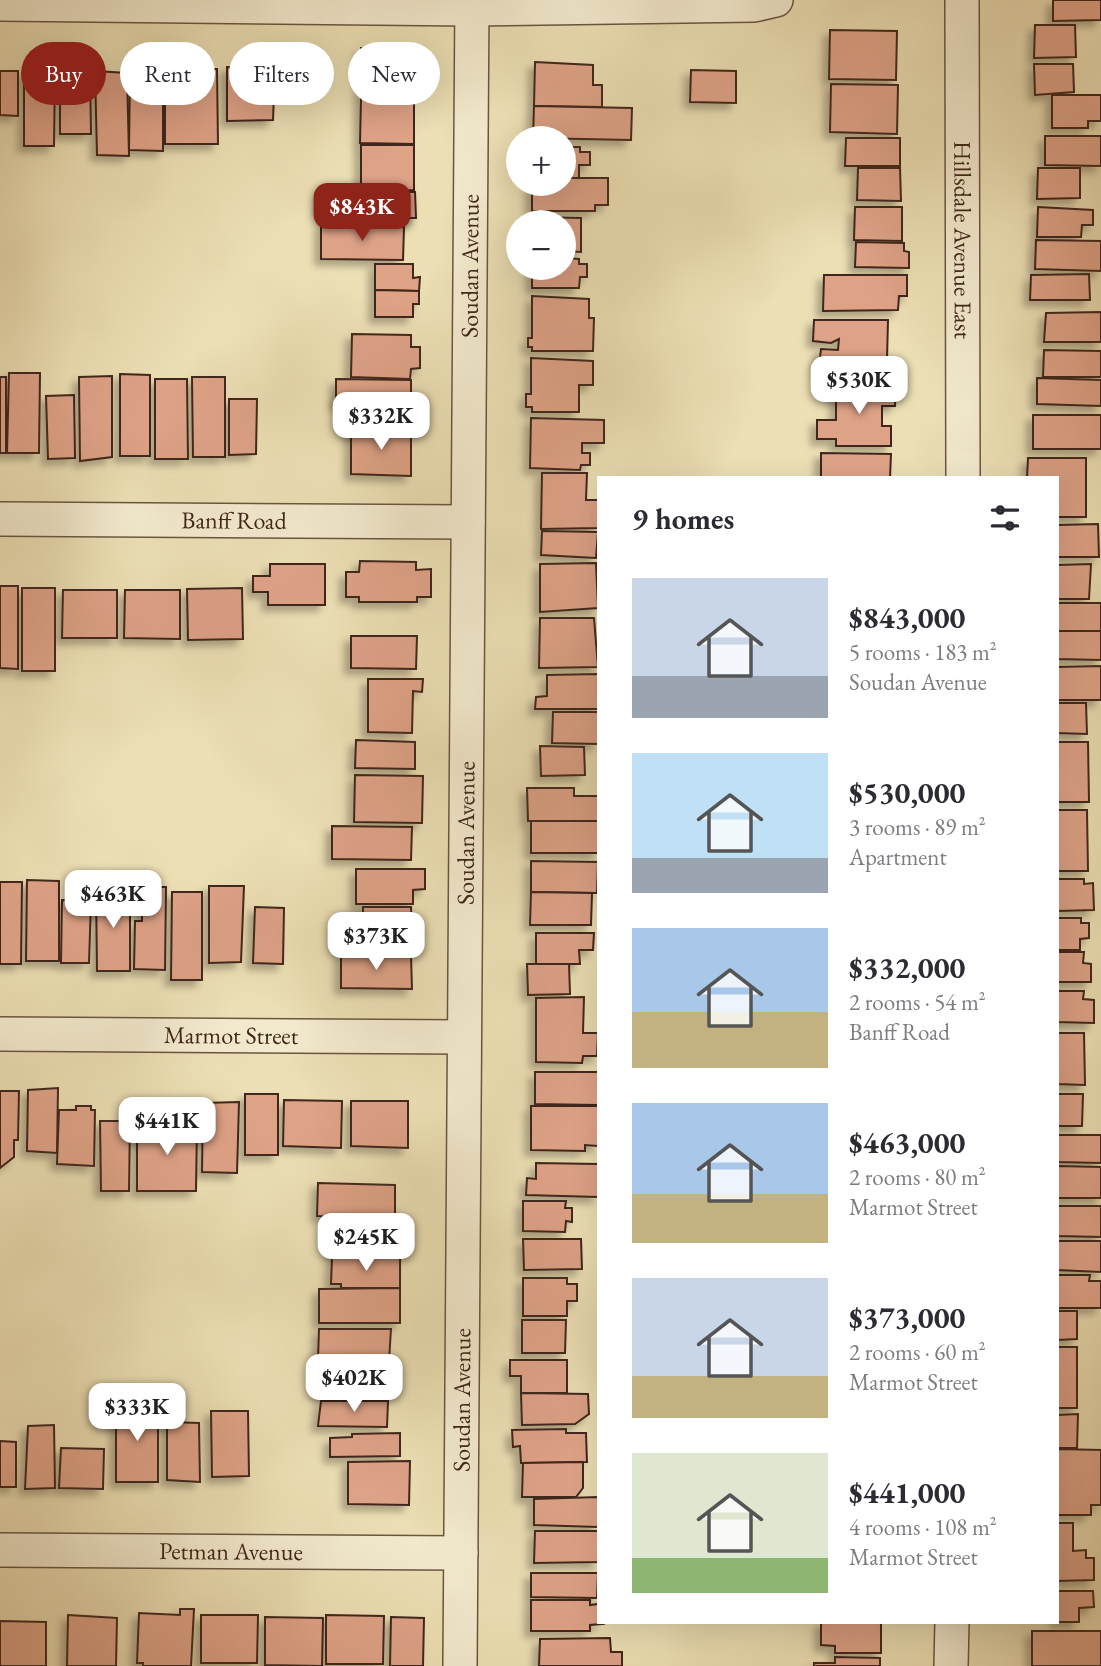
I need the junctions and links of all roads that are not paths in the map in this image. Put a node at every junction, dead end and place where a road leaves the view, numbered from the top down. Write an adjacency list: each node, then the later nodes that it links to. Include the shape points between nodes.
1 (776, 0): 4 (street, via 754,5)
2 (962, 0): 5 (street, Hillsdale Avenue East)
3 (0, 4): 4 (street)
4 (471, 5): 7 (street, Soudan Avenue)
5 (963, 476)
6 (0, 519): 7 (street, Banff Road)
7 (468, 522): 9 (street, Soudan Avenue)
8 (0, 1034): 9 (street, Marmot Street)
9 (463, 1037): 11 (street, Soudan Avenue)
10 (0, 1550): 11 (street, Petman Avenue)
11 (461, 1553): 13 (street, Soudan Avenue)
12 (952, 1624): 14 (street)
13 (460, 1666)
14 (951, 1666)

